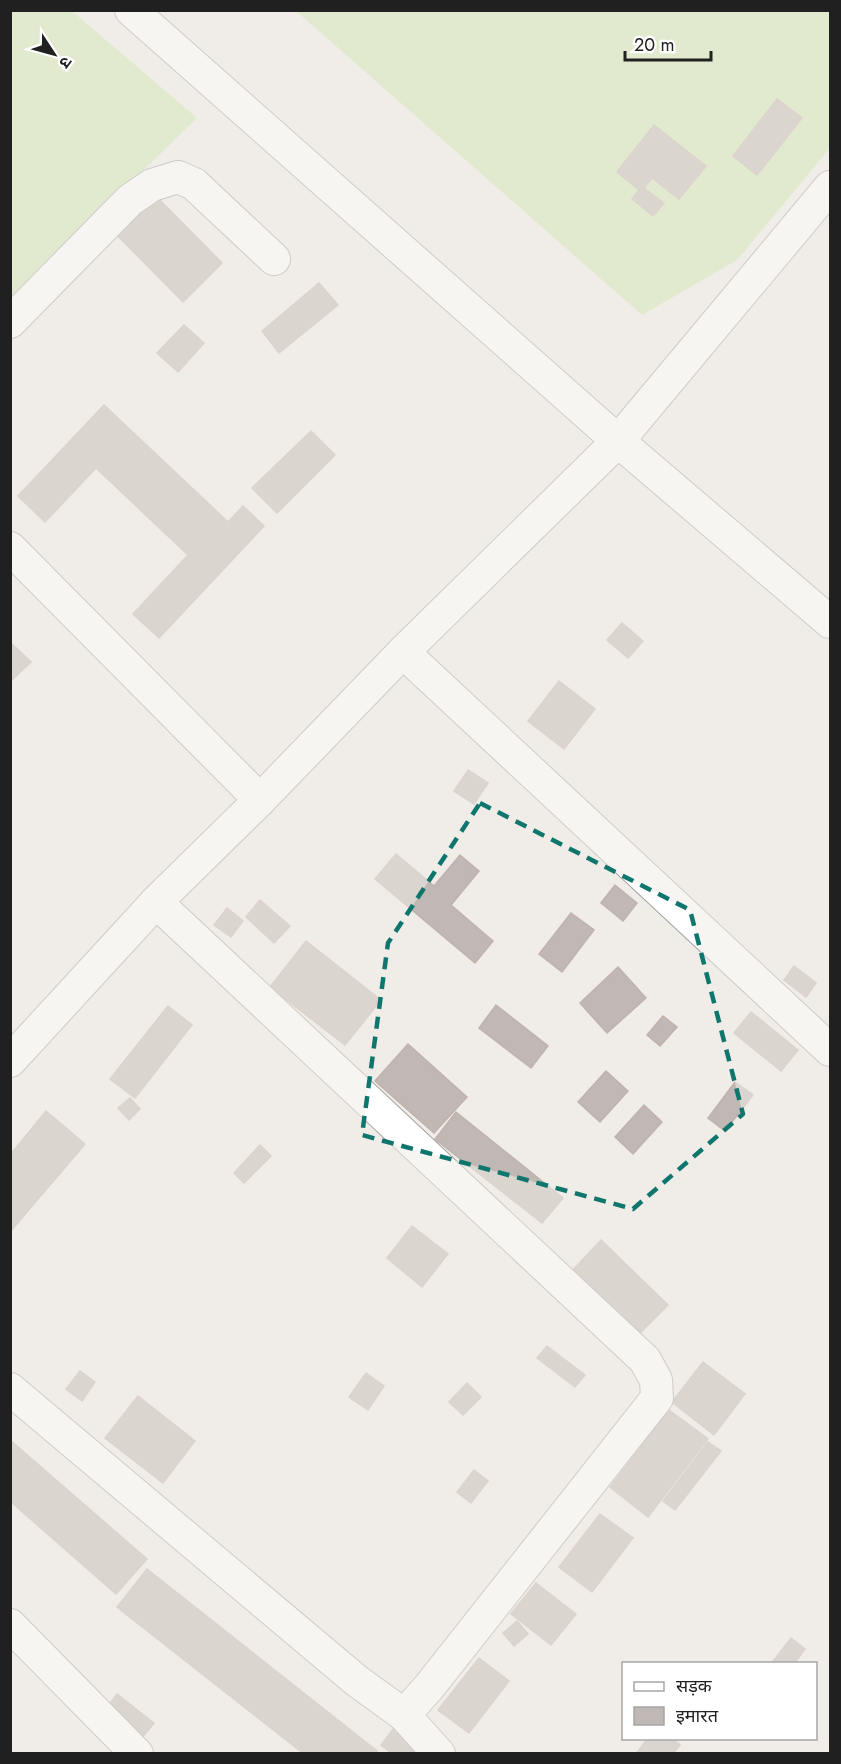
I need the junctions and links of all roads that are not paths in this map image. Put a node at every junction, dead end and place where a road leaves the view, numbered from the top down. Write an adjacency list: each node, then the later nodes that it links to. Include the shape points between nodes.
1 (131, 10): 5 (street)
2 (831, 187): 5 (street)
3 (274, 259): 4 (street, via 194,184 177,177 152,185 130,200)
4 (10, 322)
5 (618, 441): 7 (street); 8 (street)
6 (10, 548): 9 (street)
7 (831, 622)
8 (403, 652): 9 (street); 11 (street)
9 (260, 800): 10 (street)
10 (156, 902): 12 (street); 15 (street, via 645,1360 656,1380 657,1398 644,1417)
11 (831, 1050)
12 (10, 1062)
13 (10, 1389): 15 (street)
14 (10, 1625): 16 (street)
15 (404, 1715): 17 (street)
16 (137, 1754)
17 (439, 1754)

